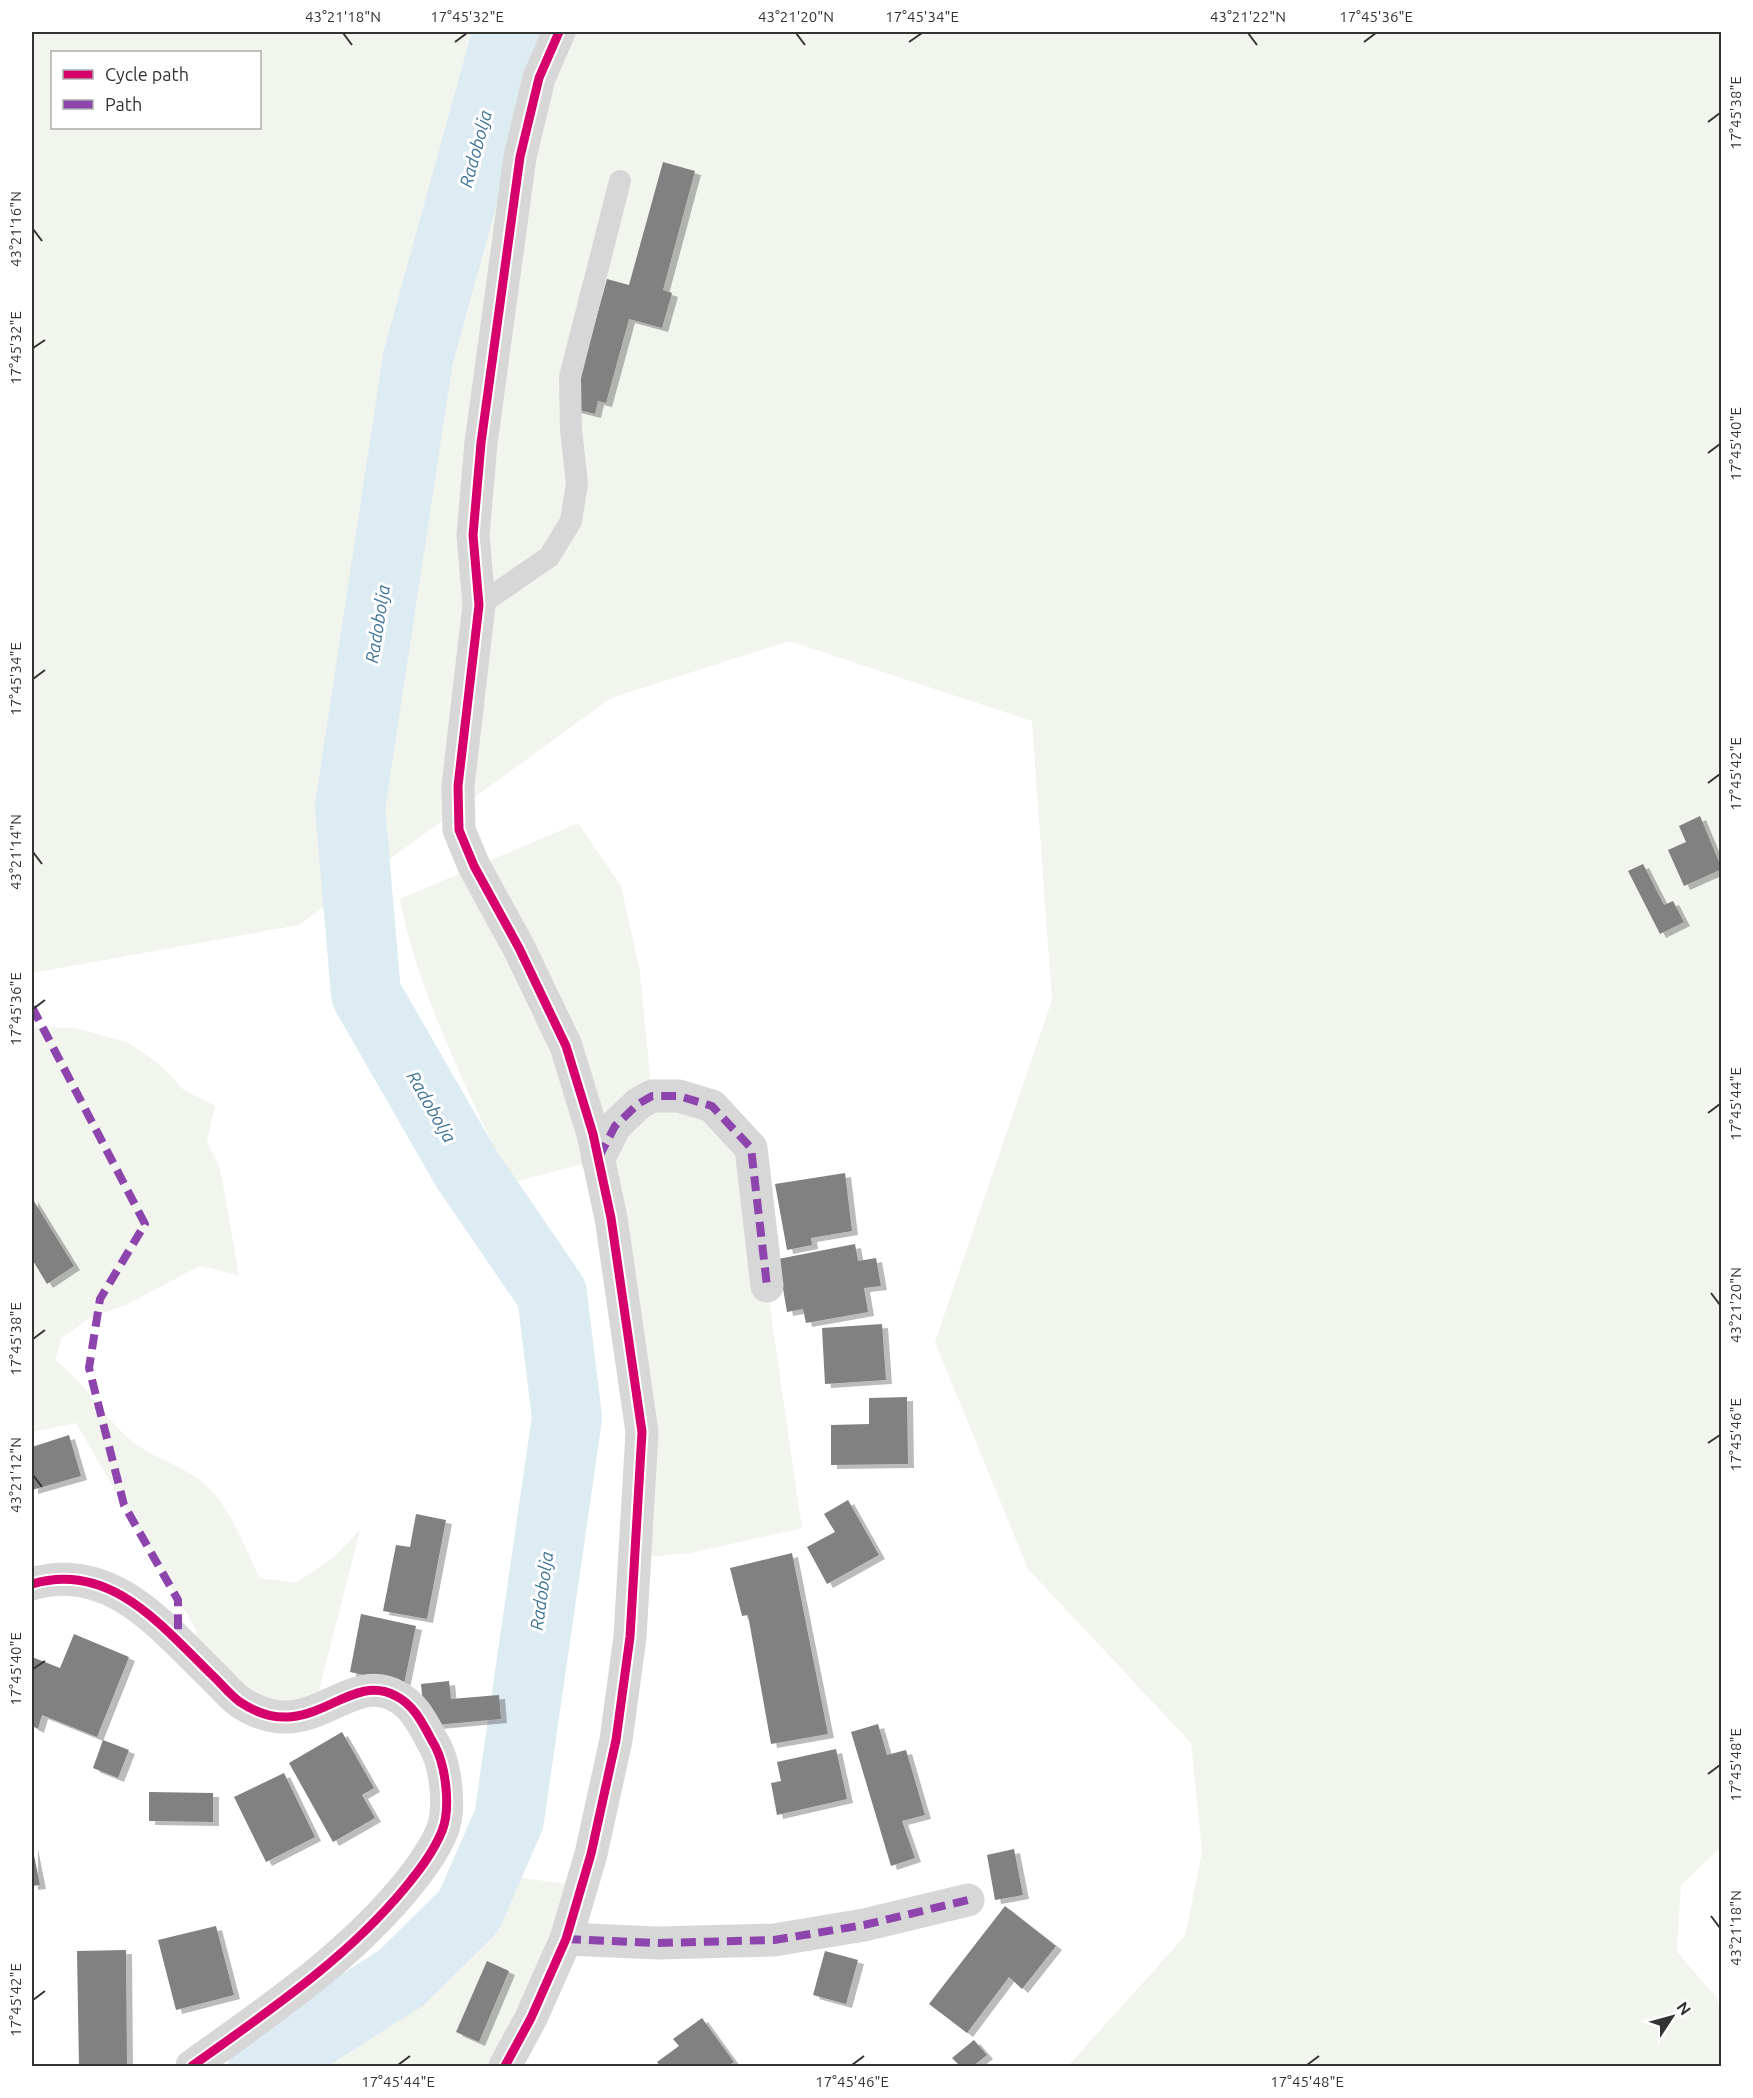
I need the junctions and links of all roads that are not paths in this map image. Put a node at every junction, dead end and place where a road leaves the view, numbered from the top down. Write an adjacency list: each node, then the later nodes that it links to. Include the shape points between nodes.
1 (560, 32): 3 (street, via 539,78 520,158 481,443 473,535)
2 (620, 181): 3 (lane, via 570,377 577,483 571,521 549,557)
3 (479, 605): 4 (street, via 458,786 459,830 566,1046)
4 (598, 1160): 5 (street, via 615,1126 652,1096 679,1096 712,1106 751,1148); 8 (street, via 611,1218 642,1432 630,1637 616,1740 591,1854)
5 (767, 1286)
6 (32, 1584): 9 (street, via 70,1577 108,1587 146,1611 239,1701 262,1714 290,1718 313,1714 353,1694 378,1688 398,1696 416,1712 439,1754 447,1783 443,1830 422,1868 381,1916 328,1967)
7 (968, 1900): 8 (street, via 864,1925 774,1940 658,1943)
8 (566, 1939): 10 (street)
9 (192, 2067)
10 (505, 2067)

